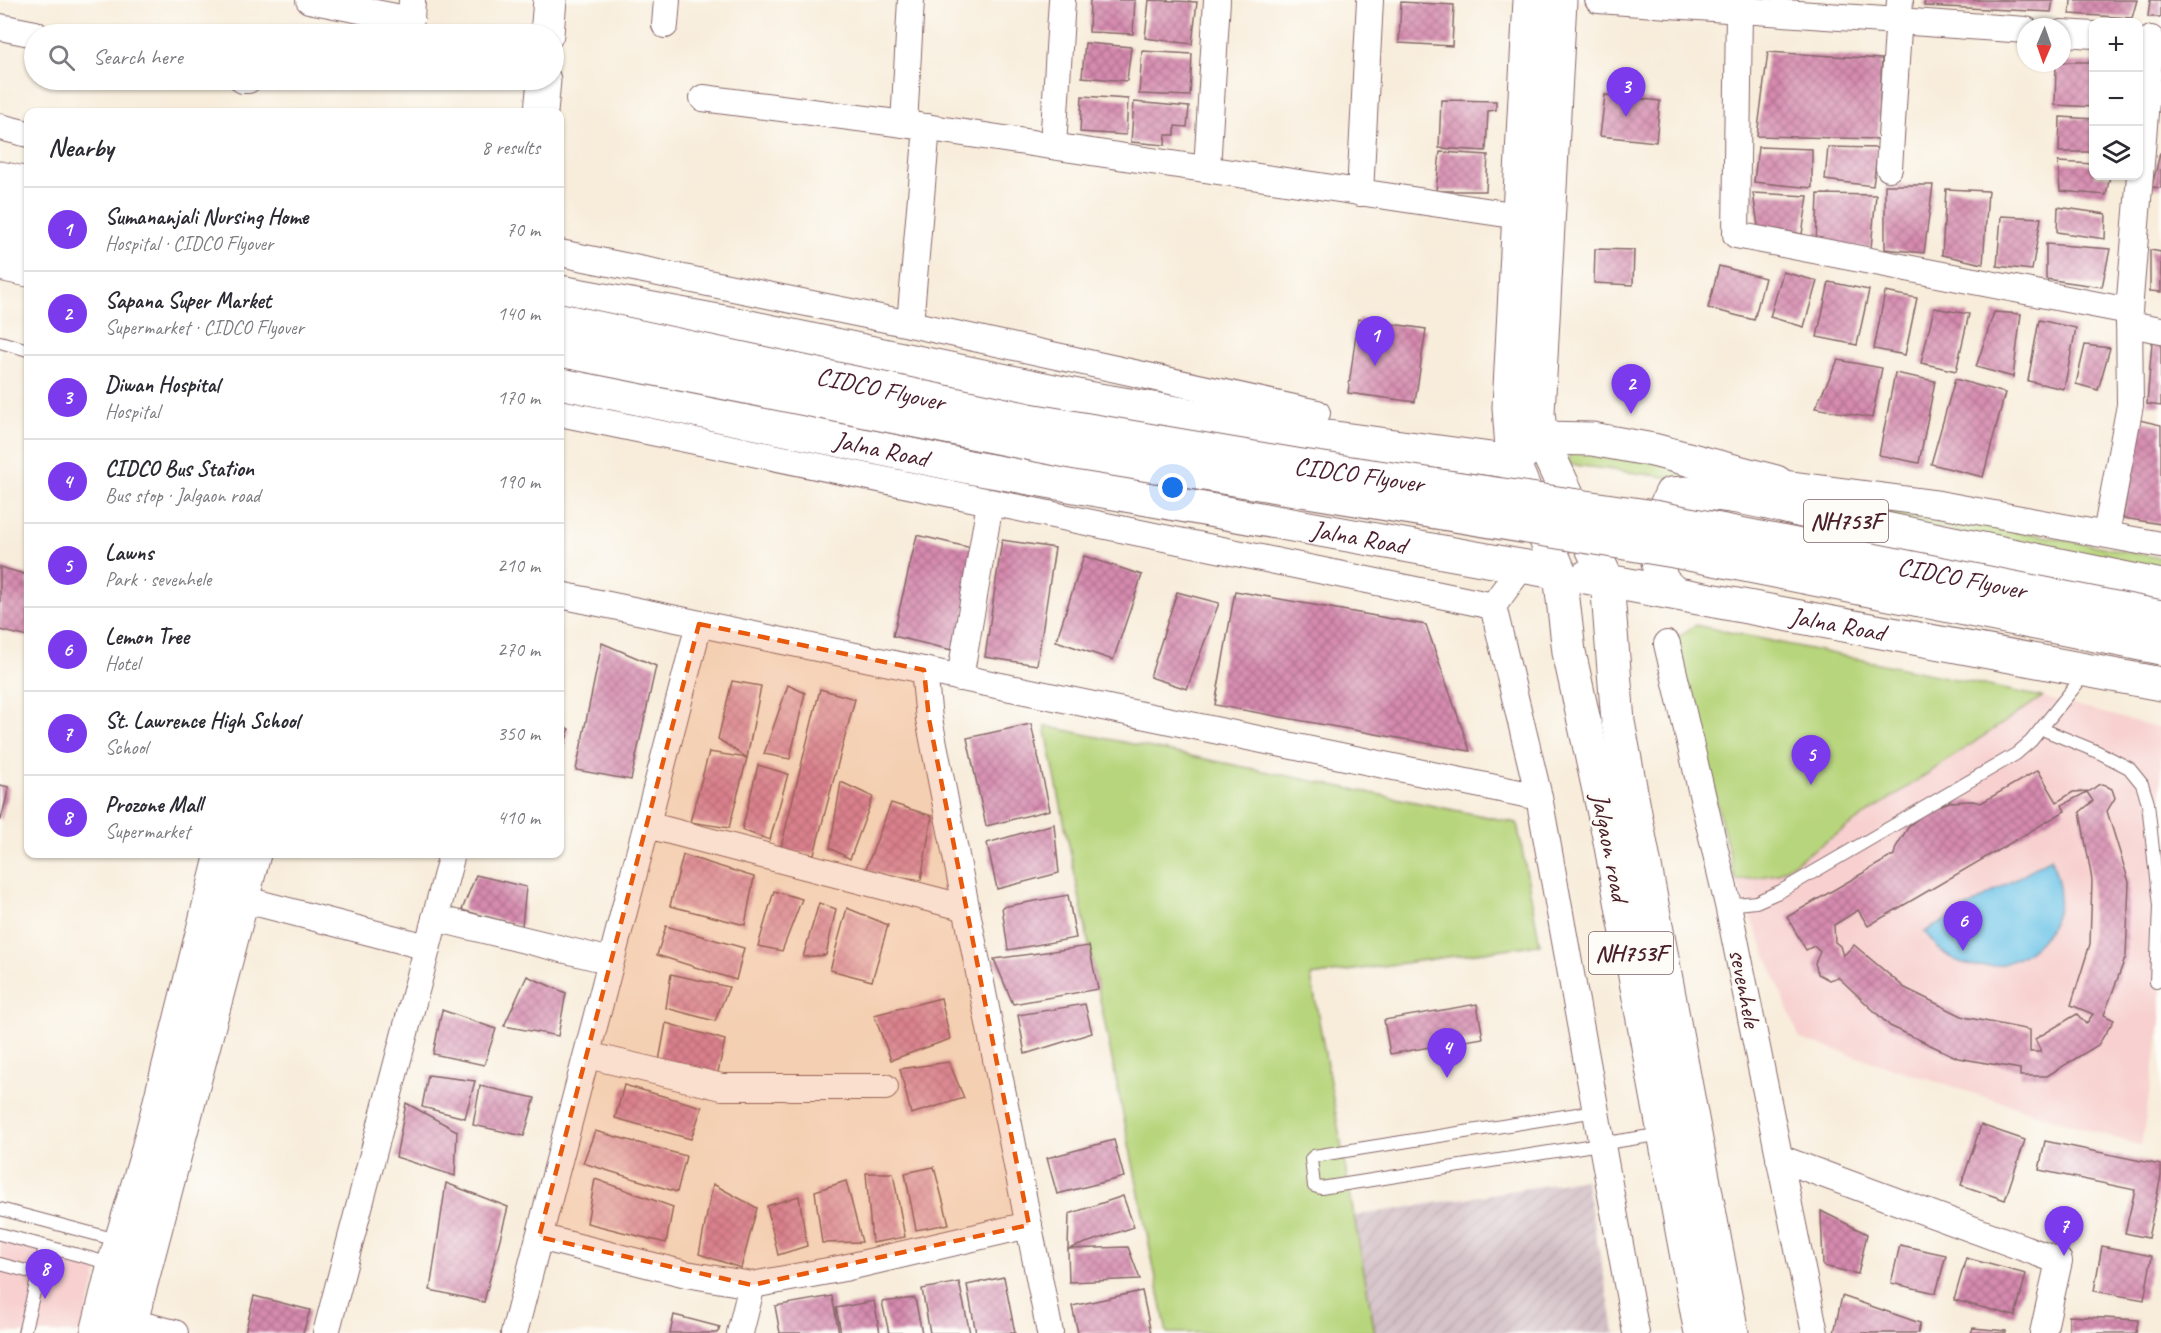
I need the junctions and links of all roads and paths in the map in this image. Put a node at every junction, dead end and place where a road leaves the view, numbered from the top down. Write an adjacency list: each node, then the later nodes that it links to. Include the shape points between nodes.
1 (309, 0): 2 (street, via 411,20)
2 (412, 0)
3 (550, 0): 14 (main road)
4 (667, 0): 15 (street)
5 (911, 0): 25 (street)
6 (1062, 0): 28 (street)
7 (1217, 0): 30 (street)
8 (1370, 0): 33 (street)
9 (1530, 0): 36 (main road, Jalgaon road)
10 (1560, 0): 53 (main road, via 1538,413)
11 (1598, 0): 12 (street)
12 (1739, 10): 13 (street); 43 (street, via 1736,236)
13 (1899, 11): 17 (street); 29 (street)
14 (549, 24)
15 (665, 25)
16 (0, 27): 18 (street)
17 (2017, 29)
18 (24, 32)
19 (2071, 34): 20 (street)
20 (2089, 35)
21 (2150, 39): 43 (street)
22 (543, 90): 24 (main road)
23 (703, 98): 25 (street)
24 (542, 108)
25 (916, 125): 28 (street); 45 (street)
26 (0, 127): 27 (street)
27 (24, 133)
28 (1053, 146): 30 (street)
29 (1889, 168)
30 (1207, 170): 33 (street)
31 (0, 178): 32 (main road)
32 (24, 183)
33 (1360, 192): 36 (street)
34 (0, 200): 35 (main road)
35 (24, 205)
36 (1519, 216): 54 (main road, Jalgaon road, via 1509,407)
37 (0, 233): 38 (main road)
38 (24, 238)
39 (564, 254): 45 (street)
40 (0, 264): 41 (main road)
41 (24, 269)
42 (564, 293): 54 (main road, via 740,325 1087,398 1291,432)
43 (2129, 318): 46 (street); 58 (street, via 2130,405)
44 (564, 321): 67 (main road, CIDCO Flyover, bridge, via 1029,420 1296,465 1654,517)
45 (910, 324): 51 (street)
46 (2161, 330)
47 (0, 342): 48 (lane)
48 (24, 349)
49 (564, 351): 70 (main road, CIDCO Flyover, bridge, via 1082,454 1674,551)
50 (564, 383): 60 (main road, Jalna Road, via 969,467)
51 (1317, 413)
52 (564, 414): 56 (street)
53 (1541, 438): 54 (main road); 55 (main road, NH753F, via 1592,439 1653,450); 62 (main road)
54 (1513, 462): 61 (main road, Jalgaon road)
55 (1776, 482): 57 (main road, NH753F); 58 (street, via 1939,504)
56 (990, 503): 66 (street); 73 (street)
57 (1827, 517): 63 (main road, NH753F); 64 (main road, via 1724,494 1671,494 1663,512 1658,562 1661,580)
58 (2106, 534): 59 (street)
59 (2161, 545)
60 (1522, 566): 61 (main road, Jalna Road); 66 (street)
61 (1560, 573): 62 (main road, Jalna Road); 91 (main road, Jalgaon road / NH753F, via 1569,652)
62 (1607, 580): 64 (main road, Jalna Road); 91 (main road, Jalgaon road / NH753F, via 1618,722)
63 (2161, 586)
64 (1673, 592): 72 (main road, Jalna Road)
65 (564, 596): 68 (street)
66 (1493, 606): 76 (street)
67 (2161, 617)
68 (699, 624): 71 (street); 77 (street)
69 (1667, 644): 82 (street, sevenhele)
70 (2161, 648)
71 (924, 670): 73 (street); 83 (street, via 929,719)
72 (2088, 671): 74 (main road, Jalna Road); 75 (lane)
73 (960, 678): 76 (street)
74 (2161, 684)
75 (2042, 729): 82 (lane, via 2016,754 1781,891 1756,902); 87 (lane, via 2129,768 2142,784 2148,803 2159,906)
76 (1539, 797): 90 (street)
77 (647, 825): 83 (street); 86 (street)
78 (221, 858): 99 (main road, via 145,1161)
79 (253, 858): 81 (main road)
80 (451, 858): 84 (street)
81 (242, 899): 85 (street); 99 (main road)
82 (1728, 905): 93 (street, sevenhele)
83 (966, 908): 95 (street)
84 (435, 918): 85 (street); 86 (street)
85 (428, 947): 107 (street)
86 (611, 961): 88 (street)
87 (2156, 982)
88 (587, 1055): 89 (street, via 722,1087); 97 (street)
89 (885, 1087)
90 (1596, 1111): 92 (street); 92 (lane, via 1314,1156 1314,1186)
91 (1679, 1132): 92 (lane); 112 (main road, Jalgaon road / NH753F); 113 (main road, Jalgaon road / NH753F)
92 (1602, 1145): 111 (street)
93 (1779, 1158): 114 (street, sevenhele); 115 (street, via 2059,1261)
94 (0, 1209): 99 (lane)
95 (1029, 1225): 102 (street); 110 (street)
96 (0, 1234): 98 (lane)
97 (539, 1237): 102 (street, via 686,1274); 108 (street)
98 (45, 1247): 99 (lane); 101 (lane)
99 (132, 1257): 103 (main road); 105 (main road)
100 (0, 1264): 101 (lane)
101 (38, 1274): 104 (lane)
102 (752, 1285): 109 (street)
103 (130, 1327): 106 (street)
104 (24, 1333)
105 (97, 1333)
106 (175, 1333)
107 (326, 1333)
108 (514, 1333)
109 (740, 1333)
110 (1050, 1333)
111 (1635, 1333)
112 (1701, 1333)
113 (1732, 1333)
114 (1815, 1333)
115 (2043, 1333)

